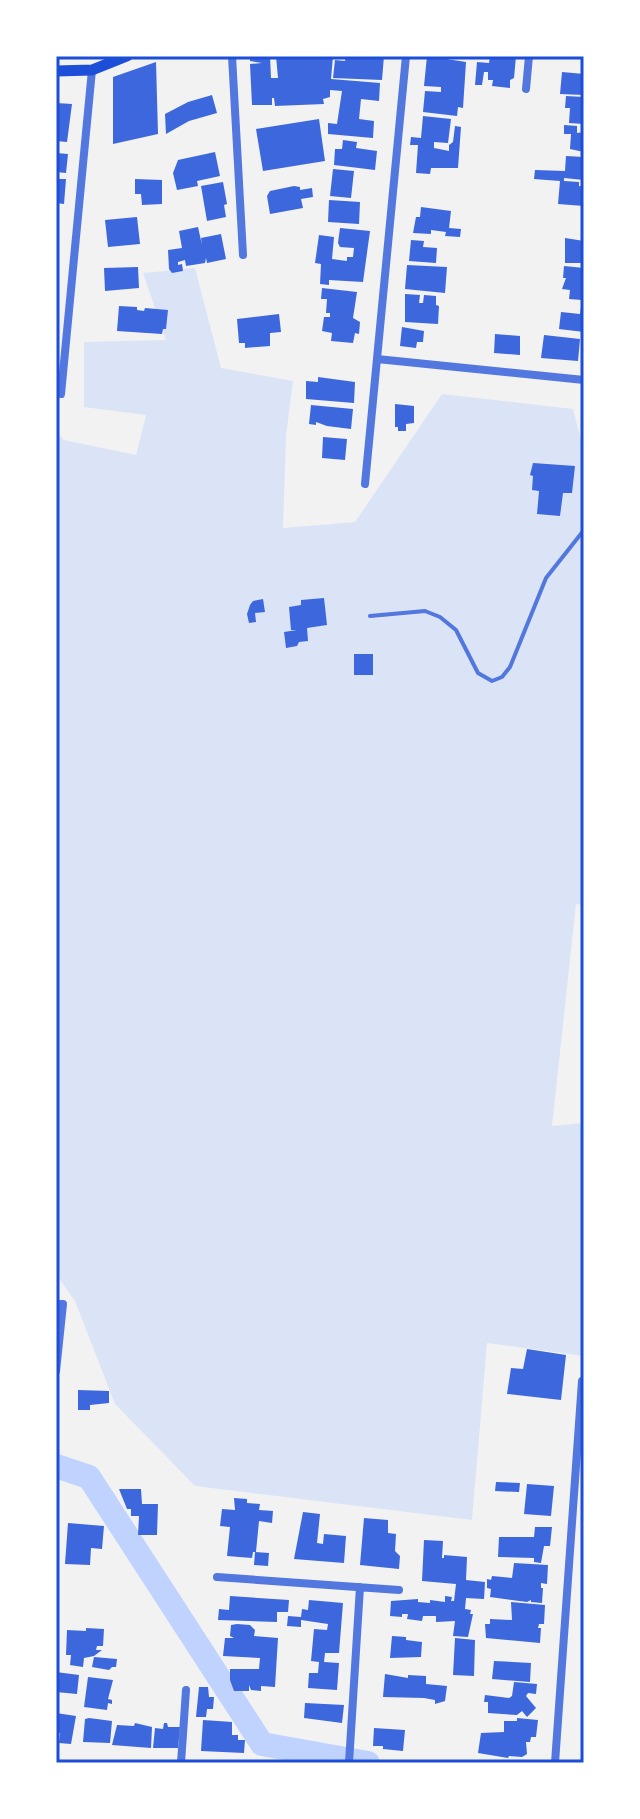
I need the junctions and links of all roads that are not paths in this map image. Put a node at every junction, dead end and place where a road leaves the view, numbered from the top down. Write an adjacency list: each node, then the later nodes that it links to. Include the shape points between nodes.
1 (127, 56): 5 (main road)
2 (232, 56): 8 (street)
3 (406, 56): 9 (street)
4 (529, 56): 7 (street)
5 (92, 70): 6 (main road); 11 (street)
6 (56, 71)
7 (526, 89)
8 (243, 255)
9 (377, 359): 10 (street); 12 (street)
10 (584, 380)
11 (61, 394)
12 (365, 484)
13 (584, 530): 14 (lane, via 546,578 502,677 492,681 478,673 456,630 440,617 425,611)
14 (370, 616)
15 (60, 1304): 16 (street)
16 (56, 1371)
17 (582, 1381): 22 (street)
18 (217, 1577): 19 (street)
19 (360, 1587): 20 (street); 24 (street)
20 (399, 1590)
21 (186, 1690): 23 (street)
22 (555, 1759)
23 (181, 1763)
24 (349, 1763)

